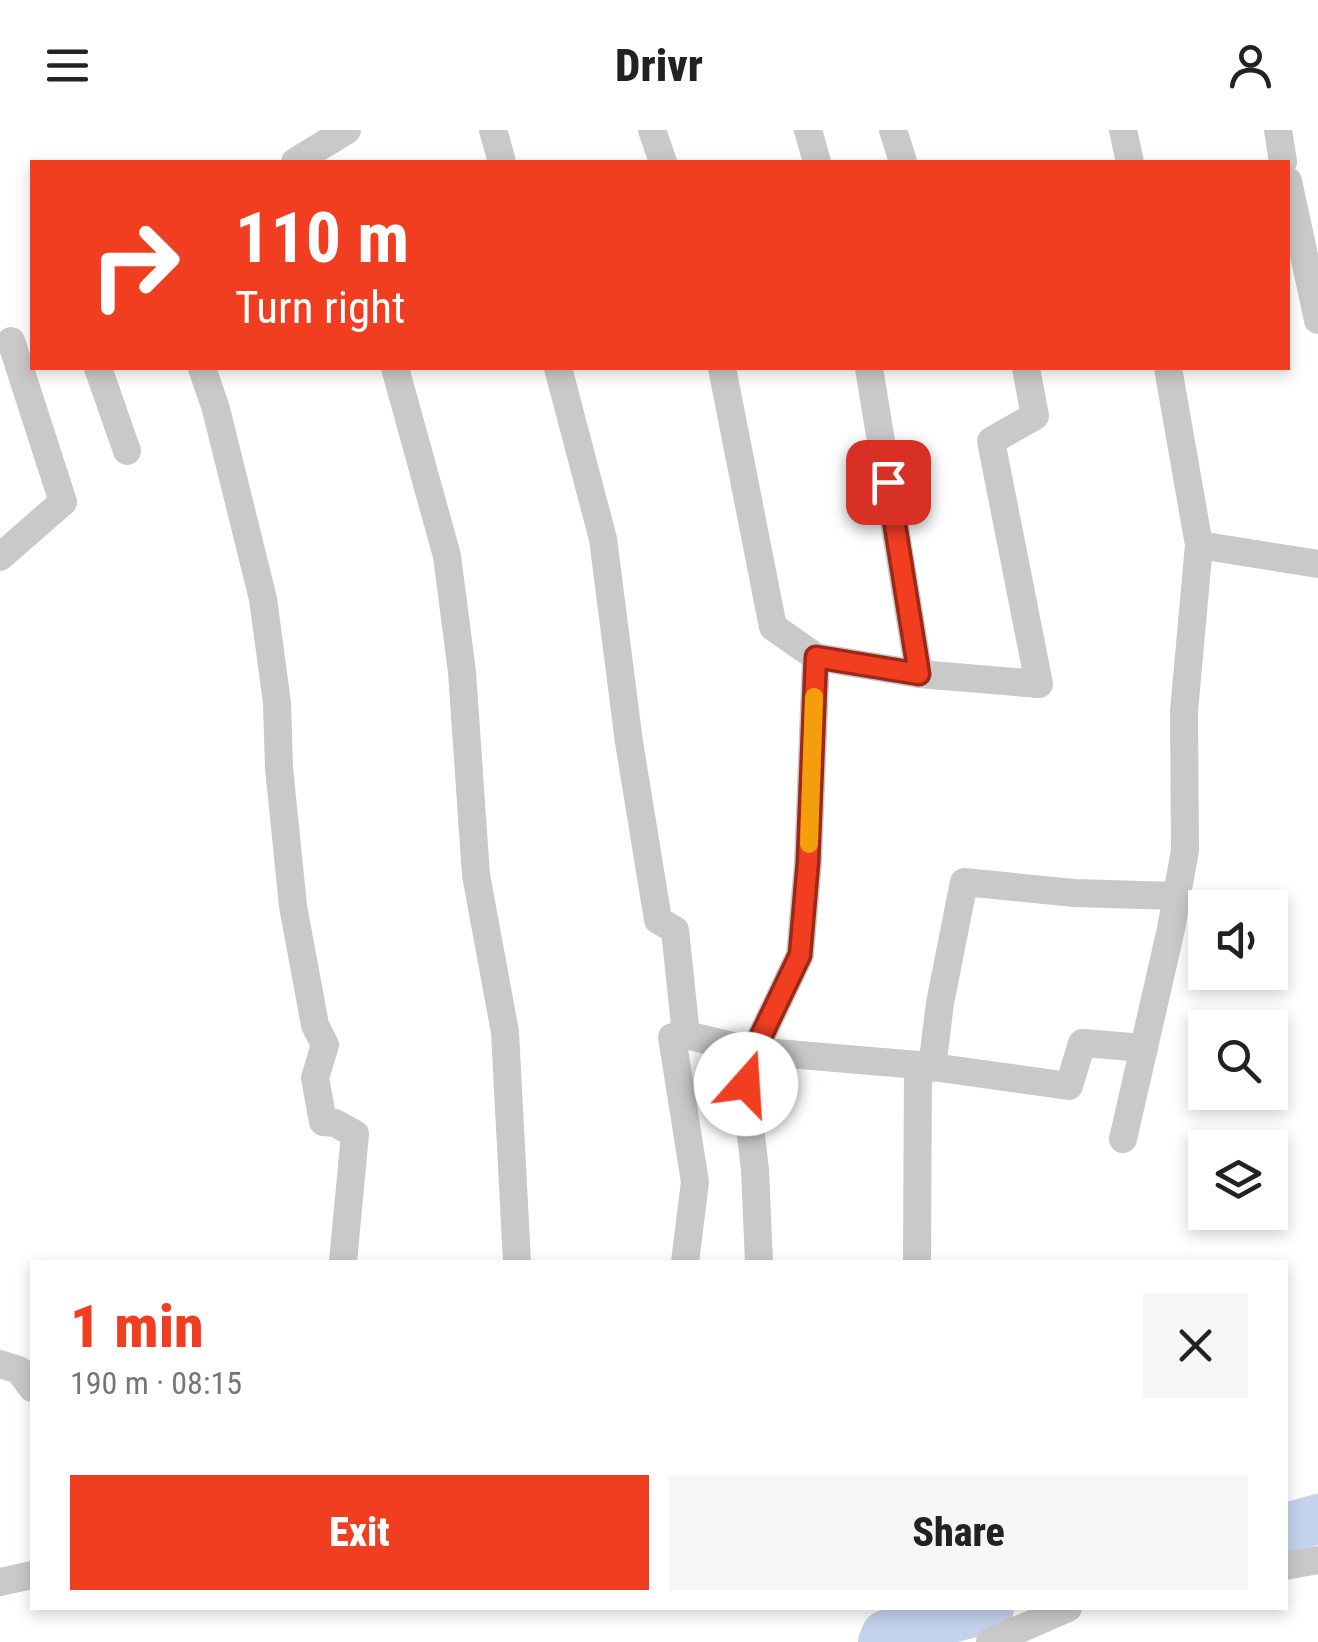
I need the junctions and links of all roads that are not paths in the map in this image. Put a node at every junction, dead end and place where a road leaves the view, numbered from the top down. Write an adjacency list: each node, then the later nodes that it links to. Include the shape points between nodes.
1 (493, 130): 9 (street)
2 (652, 130): 10 (street)
3 (808, 130): 11 (street)
4 (893, 130): 12 (street)
5 (1124, 130): 13 (street)
6 (1278, 130): 14 (street)
7 (335, 145): 8 (street)
8 (299, 160)
9 (501, 160)
10 (662, 160)
11 (816, 160)
12 (902, 160)
13 (1130, 160)
14 (1284, 160)
15 (1290, 187): 16 (street)
16 (1310, 249): 17 (street)
17 (1318, 320)
18 (14, 338): 29 (street, via 63,502)
19 (99, 370): 27 (street)
20 (203, 370): 39 (street, via 263,599 293,906 315,1026 325,1044 315,1078 323,1122 355,1134 363,1180)
21 (396, 370): 40 (street, via 447,556 476,876 504,1032)
22 (559, 370): 34 (street, via 604,539 655,902 658,920 675,930)
23 (722, 370): 31 (street, via 773,627)
24 (869, 370): 32 (street)
25 (1026, 370): 32 (street, via 1035,416 990,441 1039,684)
26 (1168, 370): 28 (street)
27 (127, 451)
28 (1199, 544): 30 (street); 33 (street)
29 (0, 556)
30 (1318, 564)
31 (816, 657): 32 (street); 36 (street, via 800,955)
32 (919, 674)
33 (1177, 896): 35 (street); 37 (street, via 964,882)
34 (686, 1035): 36 (street); 41 (street, via 672,1037 696,1182)
35 (1144, 1048): 37 (street, via 1082,1043 1068,1086); 38 (street)
36 (754, 1051): 37 (street); 42 (street, via 746,1084)
37 (925, 1067): 43 (street)
38 (1123, 1139)
39 (343, 1260)
40 (516, 1260)
41 (685, 1260)
42 (759, 1260)
43 (917, 1260)
44 (0, 1364): 45 (street, via 18,1370)
45 (30, 1385)
46 (1318, 1560): 47 (street)
47 (1288, 1565)
48 (30, 1575): 49 (street)
49 (0, 1582)
50 (1063, 1610): 51 (street)
51 (990, 1642)

